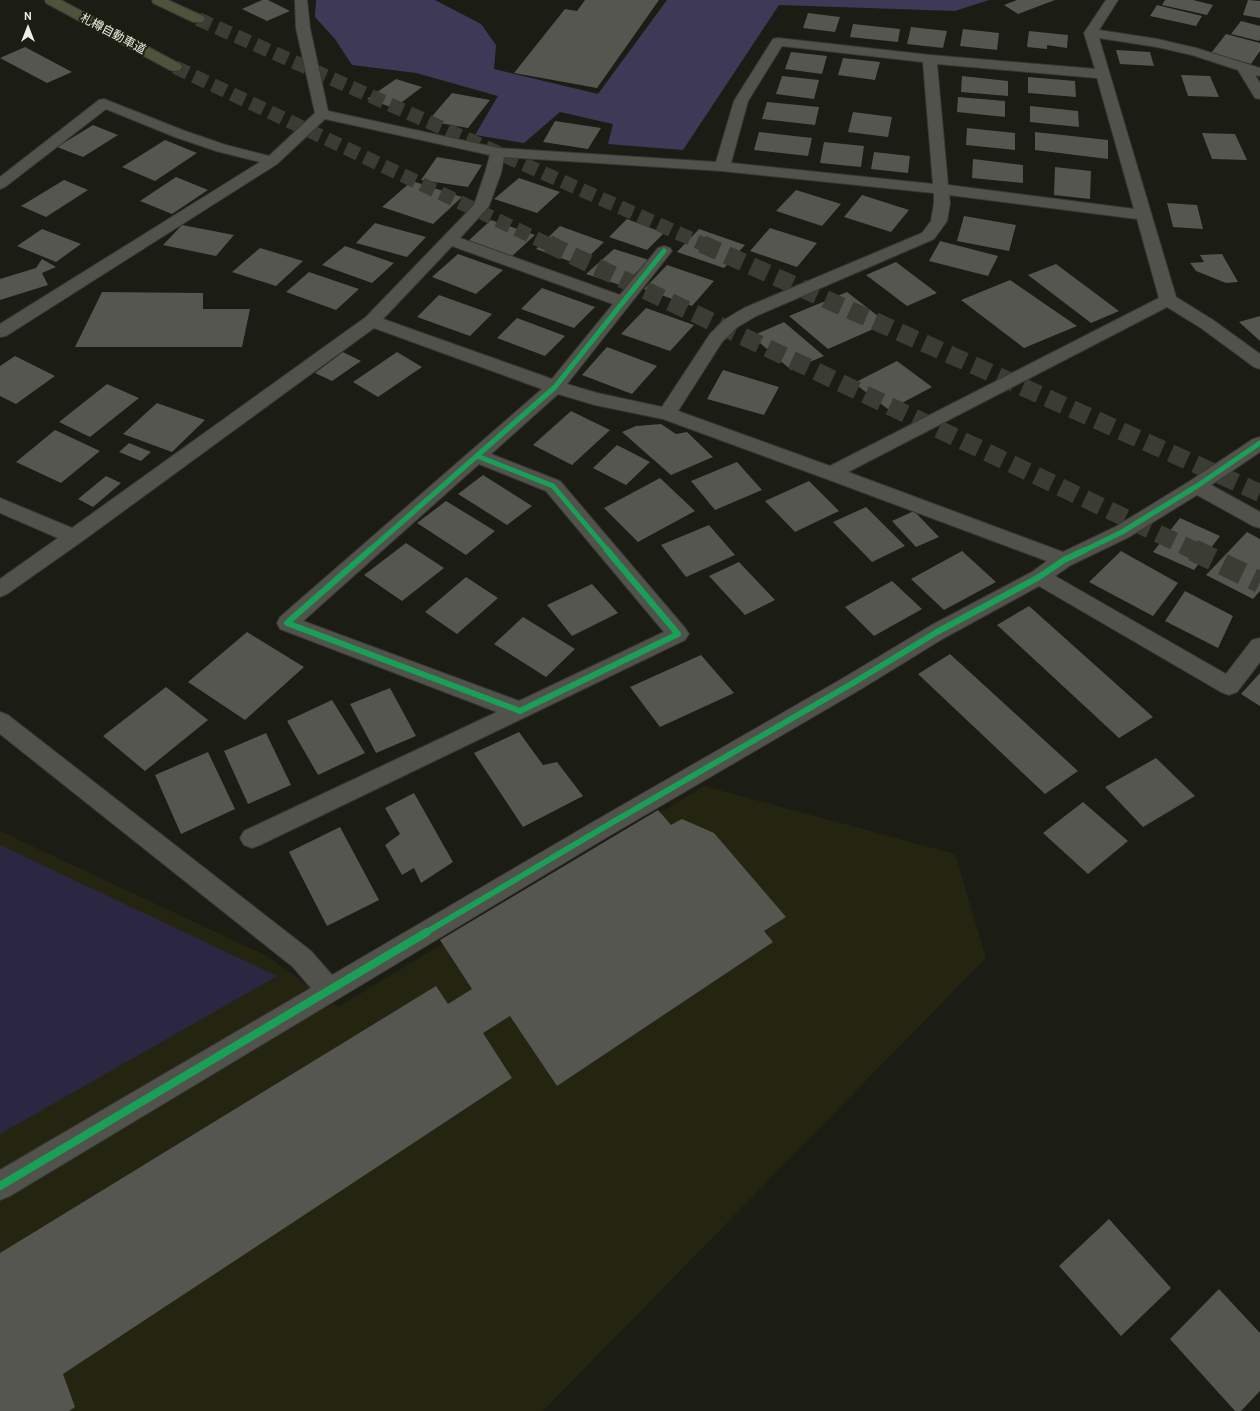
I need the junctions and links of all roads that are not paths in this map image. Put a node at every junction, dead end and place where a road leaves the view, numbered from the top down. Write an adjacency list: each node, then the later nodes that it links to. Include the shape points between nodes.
1 (51, 0): 8 (highway, 札樽自動車道)
2 (158, 0): 5 (highway)
3 (301, 0): 13 (street, via 303,28)
4 (1112, 0): 6 (street)
5 (198, 19)
6 (1091, 33): 9 (street, via 1157,43 1196,52); 11 (street)
7 (930, 59): 11 (street); 16 (street, via 778,42 741,101); 18 (street)
8 (175, 67)
9 (1244, 68): 10 (street); 12 (street)
10 (1260, 72)
11 (1103, 74): 19 (street)
12 (1260, 96)
13 (322, 114): 14 (street); 15 (street)
14 (498, 152): 16 (street); 20 (street, via 481,206)
15 (272, 160): 17 (street, via 221,148 104,103); 25 (street)
16 (722, 167): 18 (street)
17 (0, 184)
18 (940, 189): 19 (street); 28 (street, via 942,203 939,221 928,236 750,312 730,324 716,338)
19 (1144, 215): 22 (street)
20 (449, 239): 23 (street); 24 (street)
21 (664, 251): 23 (street)
22 (1168, 300): 26 (street, via 1207,324); 31 (street)
23 (624, 302): 27 (street)
24 (372, 321): 27 (street); 35 (street)
25 (0, 332)
26 (1260, 363)
27 (555, 387): 28 (street, via 595,399); 30 (street)
28 (667, 414): 31 (street)
29 (1260, 443): 32 (street)
30 (477, 456): 40 (street, via 553,486 678,634); 40 (street, via 287,622)
31 (831, 473): 36 (street)
32 (1198, 486): 34 (street); 36 (street, via 1122,532)
33 (0, 505): 35 (street)
34 (1260, 521)
35 (74, 537): 38 (street)
36 (1064, 560): 37 (street)
37 (1039, 577): 39 (street, via 1228,686); 43 (street, via 937,632)
38 (0, 589)
39 (1260, 646)
40 (520, 711): 42 (street)
41 (0, 720): 43 (street, via 302,959)
42 (252, 838)
43 (330, 991): 44 (street)
44 (0, 1186)

